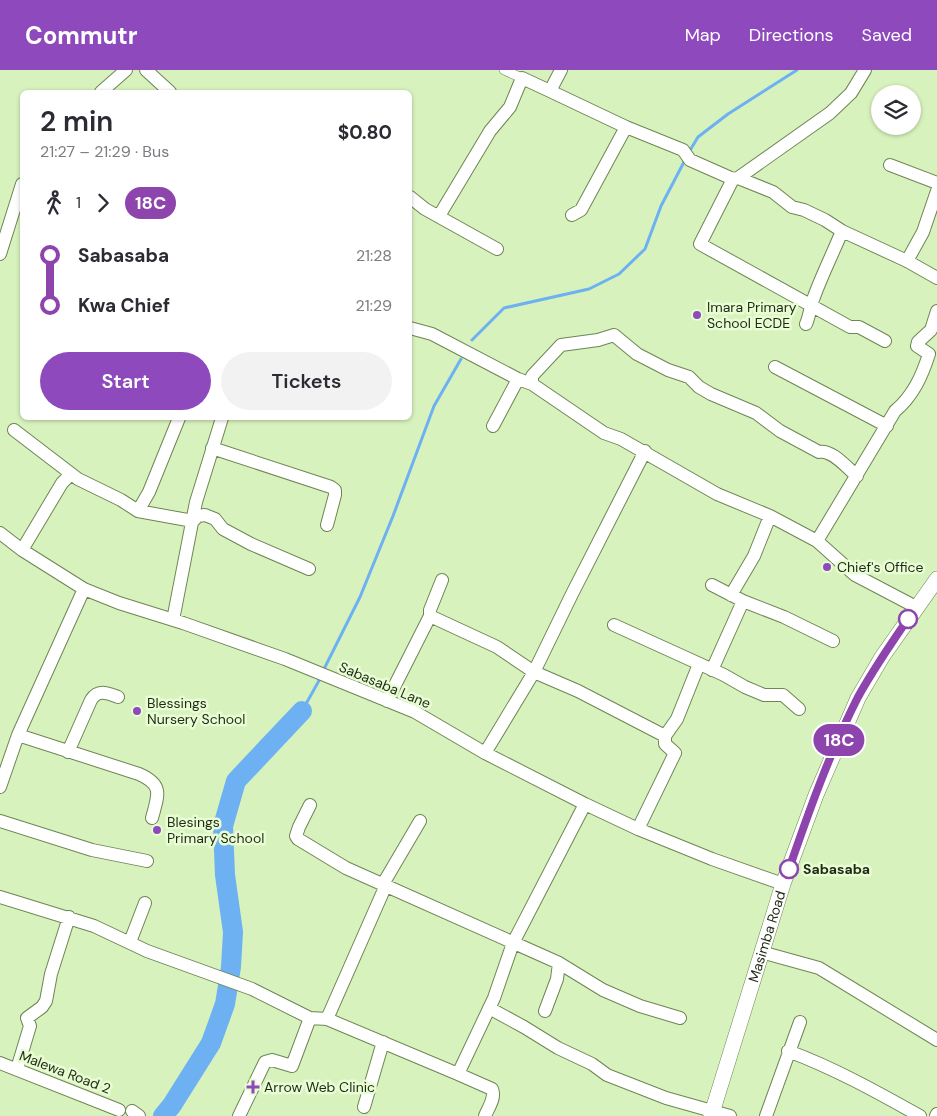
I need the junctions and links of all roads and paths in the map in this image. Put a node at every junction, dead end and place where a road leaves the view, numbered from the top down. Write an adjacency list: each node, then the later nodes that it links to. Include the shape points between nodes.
1 (126, 70): 7 (street)
2 (146, 70): 8 (street)
3 (504, 70): 6 (street)
4 (561, 70): 9 (street)
5 (865, 70): 12 (street, via 856,86 830,113)
6 (522, 78): 9 (street); 18 (street, via 510,107 490,130)
7 (103, 90)
8 (168, 90)
9 (550, 90): 10 (street)
10 (626, 127): 12 (street); 17 (street, via 581,210)
11 (890, 165): 13 (street)
12 (736, 179): 19 (street, via 773,192 792,207 826,220); 24 (street, via 700,244)
13 (937, 183)
14 (20, 190): 21 (street)
15 (937, 191): 22 (street, via 923,232)
16 (412, 198): 18 (street)
17 (572, 215)
18 (439, 216): 20 (street)
19 (842, 231): 22 (street); 24 (street)
20 (498, 249)
21 (0, 254)
22 (908, 261): 23 (street)
23 (937, 278)
24 (810, 306): 26 (street); 28 (street)
25 (937, 312): 35 (street, via 931,330 918,342 917,346 929,354 920,378)
26 (806, 324)
27 (412, 329): 30 (street, via 432,334)
28 (885, 341)
29 (775, 367): 35 (street)
30 (518, 379): 31 (street); 34 (street)
31 (532, 384): 38 (street, via 604,434); 40 (street, via 532,376 561,345 614,335 644,358 689,377 711,394 756,413 780,431 818,452 833,456)
32 (178, 420): 41 (street)
33 (221, 420): 37 (street)
34 (493, 426)
35 (886, 426): 40 (street)
36 (14, 430): 39 (street)
37 (212, 448): 43 (street); 44 (street, via 331,487 336,495)
38 (645, 451): 42 (street, via 717,494); 62 (street)
39 (71, 474): 41 (street); 47 (street, via 62,483)
40 (857, 476): 46 (street)
41 (138, 511): 43 (street)
42 (770, 516): 46 (street); 53 (street, via 754,556)
43 (193, 521): 48 (street, via 205,515 215,519 223,529); 57 (street)
44 (327, 525)
45 (0, 533): 47 (street, Sabasaba Lane)
46 (817, 541): 55 (street, via 855,576)
47 (22, 550): 52 (street, Sabasaba Lane)
48 (308, 569)
49 (442, 580): 56 (street)
50 (937, 580): 55 (street, Masimba Road)
51 (712, 585): 53 (street)
52 (84, 589): 57 (street, Sabasaba Lane); 66 (street)
53 (731, 595): 54 (street)
54 (743, 601): 59 (street); 61 (street)
55 (916, 607): 79 (street, Masimba Road, via 858,698 816,795)
56 (430, 616): 62 (street, via 497,647); 64 (street)
57 (173, 620): 64 (street, Sabasaba Lane, via 286,659)
58 (614, 625): 60 (street)
59 (833, 641)
60 (699, 664): 61 (street); 67 (street, via 677,719)
61 (712, 670): 65 (street, via 764,695 784,695)
62 (534, 672): 67 (street); 69 (street)
63 (118, 697): 68 (street, via 100,692 94,695)
64 (387, 701): 69 (street, Sabasaba Lane, via 415,712)
65 (799, 709)
66 (18, 735): 68 (street); 70 (street)
67 (665, 736): 76 (street, via 665,744 675,753)
68 (68, 752): 73 (street, via 150,779 158,794)
69 (485, 753): 71 (street, Sabasaba Lane)
70 (0, 787)
71 (585, 804): 76 (street, Sabasaba Lane); 84 (street)
72 (310, 805): 78 (street, via 296,833 298,839 346,868)
73 (152, 818)
74 (0, 821): 77 (street, via 97,852)
75 (420, 821): 78 (street)
76 (638, 829): 79 (street, Sabasaba Lane)
77 (147, 861)
78 (385, 884): 84 (street); 91 (street)
79 (783, 884): 85 (street, Masimba Road)
80 (0, 897): 82 (street)
81 (145, 903): 83 (street)
82 (69, 917): 83 (street); 97 (street, via 46,1000 27,1018 30,1026)
83 (130, 942): 89 (street, via 252,989)
84 (513, 943): 86 (street); 87 (street)
85 (761, 952): 93 (street, via 819,968); 101 (street, Masimba Road)
86 (559, 963): 88 (street, via 557,978); 90 (street, via 603,990)
87 (489, 1008): 98 (street); 101 (street, via 566,1053 592,1064 606,1075)
88 (544, 1011)
89 (310, 1018): 91 (street); 102 (street, via 292,1066 272,1060 265,1062)
90 (680, 1018)
91 (327, 1019): 94 (street)
92 (800, 1022): 95 (street)
93 (937, 1040)
94 (383, 1042): 98 (street); 99 (street)
95 (788, 1052): 105 (street); 106 (street, via 839,1072)
96 (0, 1063): 97 (street, Malewa Road 2)
97 (17, 1069): 100 (street, Malewa Road 2)
98 (458, 1074): 103 (street, via 492,1090 494,1094)
99 (364, 1107)
100 (130, 1112)
101 (711, 1114): 104 (street)
102 (239, 1116)
103 (485, 1116)
104 (730, 1116)
105 (766, 1116)
106 (920, 1116)

